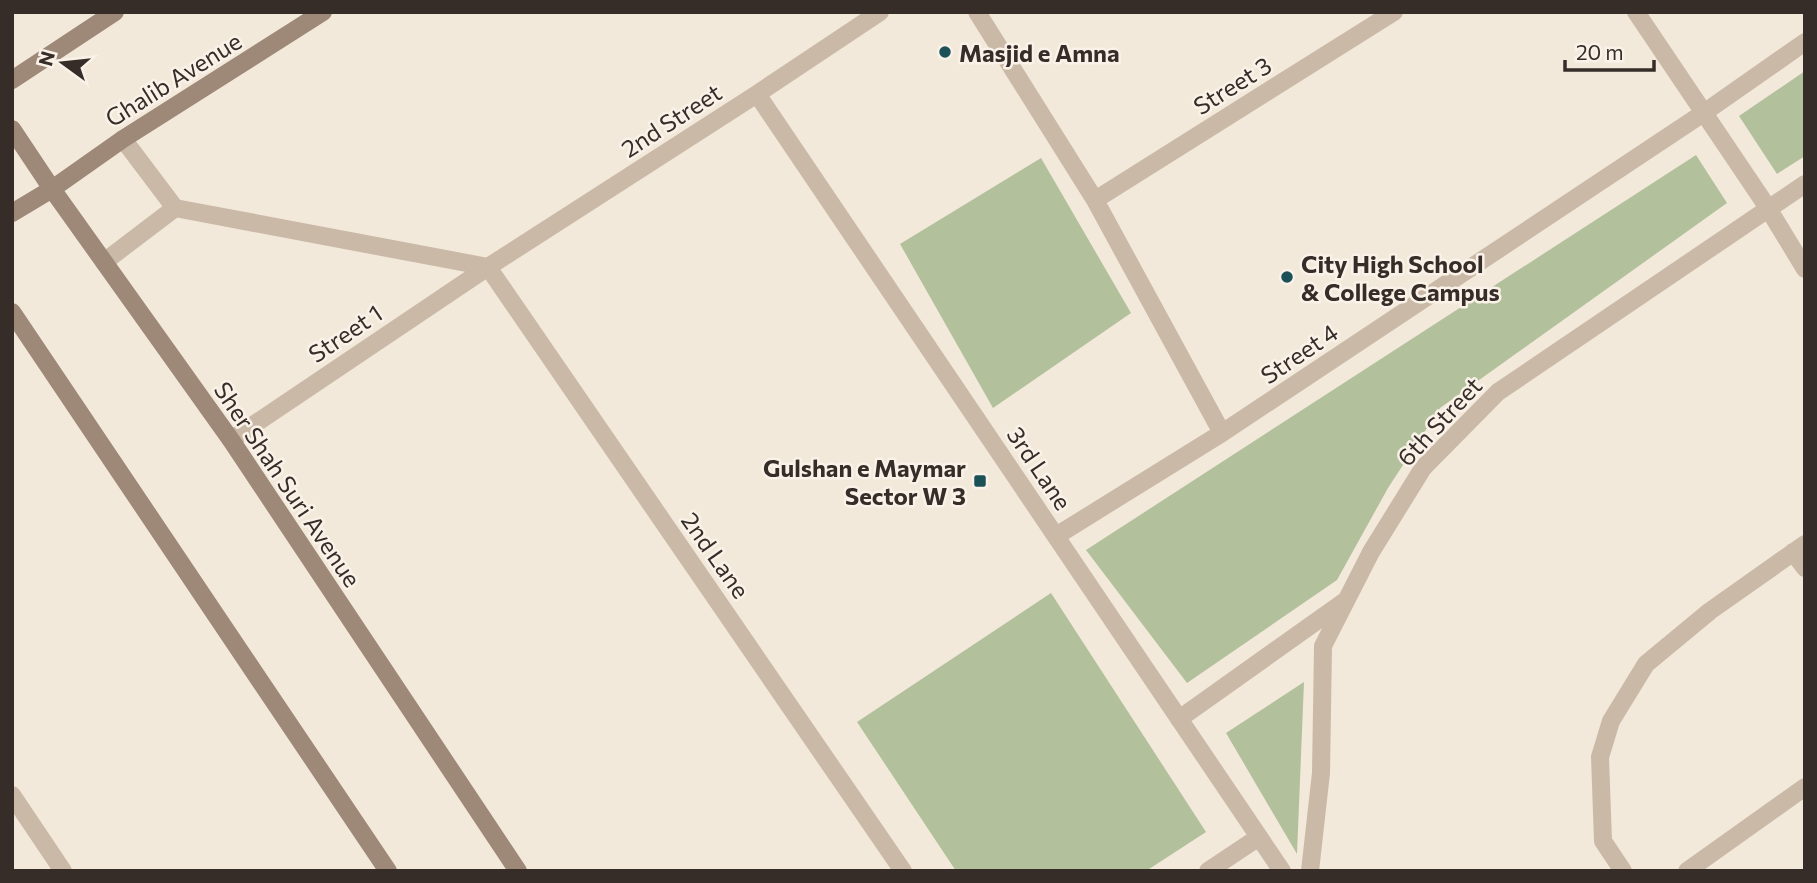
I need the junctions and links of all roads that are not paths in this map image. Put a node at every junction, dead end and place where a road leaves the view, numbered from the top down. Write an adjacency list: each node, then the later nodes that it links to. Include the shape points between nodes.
1 (114, 12): 8 (street)
2 (323, 12): 12 (street, Ghalib Avenue)
3 (880, 12): 9 (street, 2nd Street)
4 (977, 12): 15 (street)
5 (1394, 12): 15 (street, Street 3)
6 (1636, 12): 10 (street)
7 (1805, 42): 10 (street, Street 4)
8 (12, 80)
9 (757, 94): 20 (street, 2nd Street); 25 (street, 3rd Lane)
10 (1704, 112): 17 (street); 23 (street, Street 4)
11 (12, 129): 14 (street, Sher Shah Suri Avenue)
12 (123, 139): 14 (street, Ghalib Avenue); 16 (street)
13 (1805, 184): 17 (street, 6th Street)
14 (52, 189): 18 (street, Ghalib Avenue); 19 (street, Sher Shah Suri Avenue)
15 (1096, 200): 23 (street)
16 (175, 208): 19 (street); 20 (street)
17 (1768, 208): 21 (street); 28 (street, 6th Street, via 1498,392 1423,468)
18 (12, 213)
19 (104, 262): 24 (street, Sher Shah Suri Avenue)
20 (488, 267): 24 (street, Street 1); 36 (street, 2nd Lane)
21 (1805, 269)
22 (12, 312): 34 (street)
23 (1222, 433): 25 (street, Street 4)
24 (231, 440): 35 (street, Sher Shah Suri Avenue)
25 (1056, 536): 29 (street, 3rd Lane)
26 (1799, 548): 27 (street); 40 (street, via 1710,611 1646,664 1611,721 1600,757 1603,841)
27 (1805, 568)
28 (1347, 599): 29 (street); 39 (street, 6th Street, via 1323,646 1321,773)
29 (1179, 719): 32 (street, 3rd Lane)
30 (1805, 787): 41 (street)
31 (12, 795): 33 (street)
32 (1259, 837): 37 (street); 38 (street, 3rd Lane)
33 (62, 871)
34 (388, 871)
35 (518, 871)
36 (903, 871)
37 (1208, 871)
38 (1282, 871)
39 (1310, 871)
40 (1623, 871)
41 (1687, 871)

